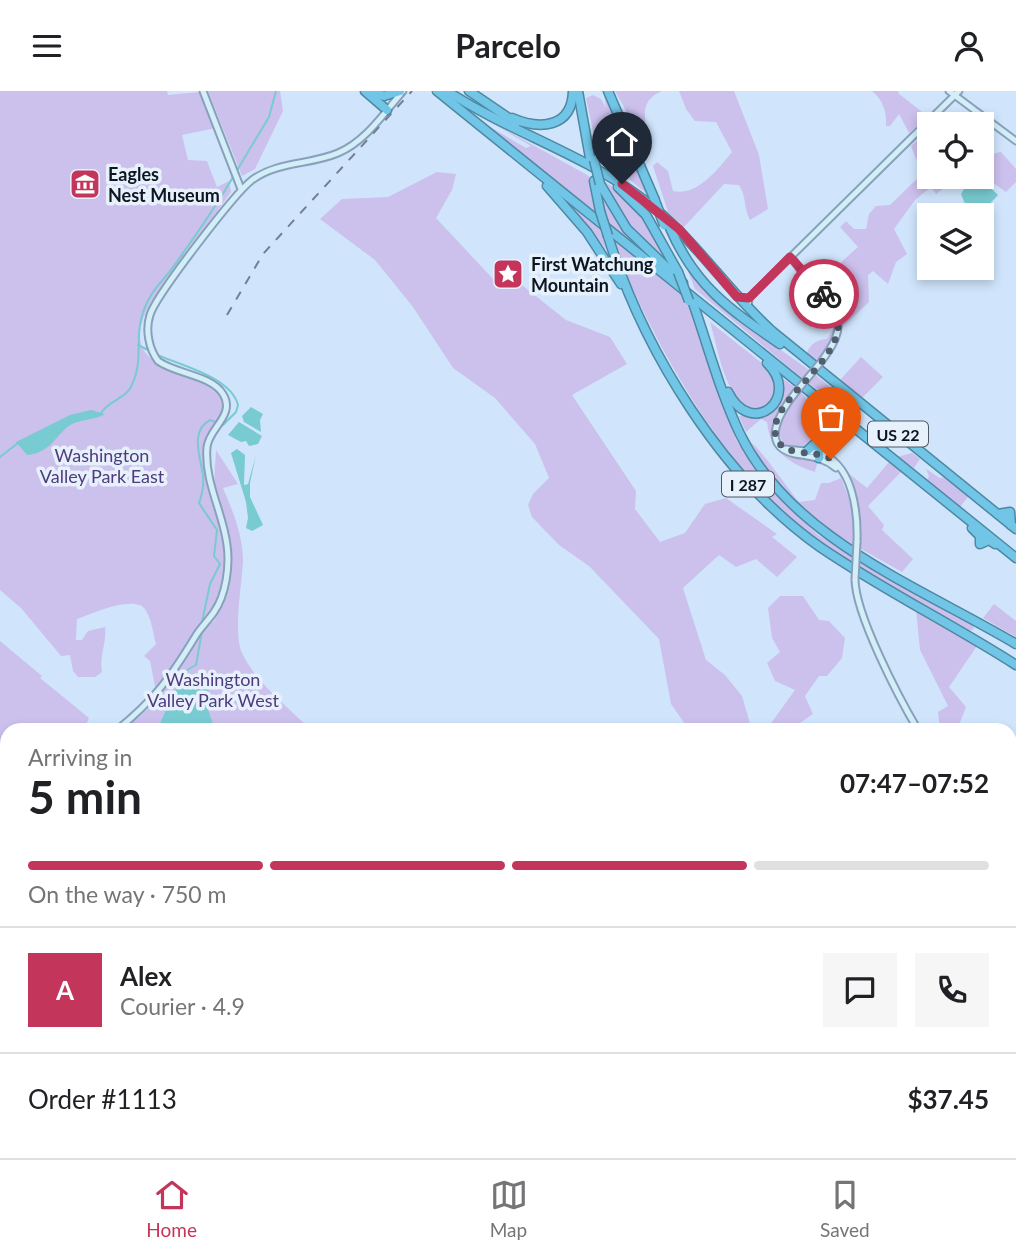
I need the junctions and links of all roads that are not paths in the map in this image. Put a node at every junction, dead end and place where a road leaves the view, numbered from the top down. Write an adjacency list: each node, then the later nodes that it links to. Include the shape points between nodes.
1 (203, 91): 18 (street)
2 (369, 91): 3 (highway, via 384,96); 11 (highway)
3 (402, 91): 11 (street)
4 (437, 91): 16 (highway, US 22)
5 (447, 91): 13 (highway, US 22)
6 (470, 91): 12 (highway)
7 (575, 91): 12 (highway, via 568,113 552,125 533,126); 15 (highway, I 287)
8 (608, 91): 19 (highway, I 287, bridge)
9 (949, 91): 10 (street)
10 (957, 93): 14 (street); 20 (street)
11 (387, 110): 18 (street, via 345,150 271,170)
12 (504, 115): 15 (highway)
13 (518, 129): 15 (highway, US 22); 21 (highway, via 627,195 657,231)
14 (1016, 141)
15 (590, 161): 17 (highway, I 287, bridge); 22 (highway, US 22, via 661,212)
16 (539, 174): 25 (highway, via 596,243); 26 (highway, US 22)
17 (597, 183): 25 (highway, I 287, bridge, via 608,236); 30 (highway, via 620,220 652,256)
18 (242, 189): 41 (street, via 152,309 148,331 153,353 165,366 218,388 226,401 207,451 211,489 229,560 220,601 180,666)
19 (667, 226): 21 (highway, I 287); 27 (highway, via 688,265 712,294)
20 (790, 257): 23 (street); 34 (street, bridge, via 829,299 837,318 834,343 779,414 777,438)
21 (681, 275): 28 (highway, I 287, bridge)
22 (737, 297): 23 (street); 24 (highway, US 22)
23 (749, 298): 24 (street)
24 (751, 313): 27 (highway, US 22)
25 (646, 326): 40 (highway, I 287, via 713,439 776,512 835,557)
26 (761, 353): 28 (highway, via 776,373 779,386 776,400 765,411 752,414 740,409); 29 (highway, US 22)
27 (809, 362): 37 (highway, US 22, via 998,515 1010,512)
28 (718, 374): 39 (highway, I 287, via 752,455 803,516 845,546)
29 (810, 392): 30 (highway, US 22); 32 (highway)
30 (828, 407): 31 (highway, US 22)
31 (840, 416): 32 (highway, via 826,413); 38 (highway, US 22)
32 (820, 422): 33 (highway)
33 (819, 440): 35 (highway); 36 (highway)
34 (786, 449): 35 (street); 36 (street, via 793,454)
35 (807, 451): 36 (street)
36 (819, 455): 42 (street, bridge, via 834,462 855,506 857,594 883,662)
37 (1014, 527)
38 (1016, 558)
39 (1016, 644)
40 (1016, 665)
41 (125, 723)
42 (914, 723)

